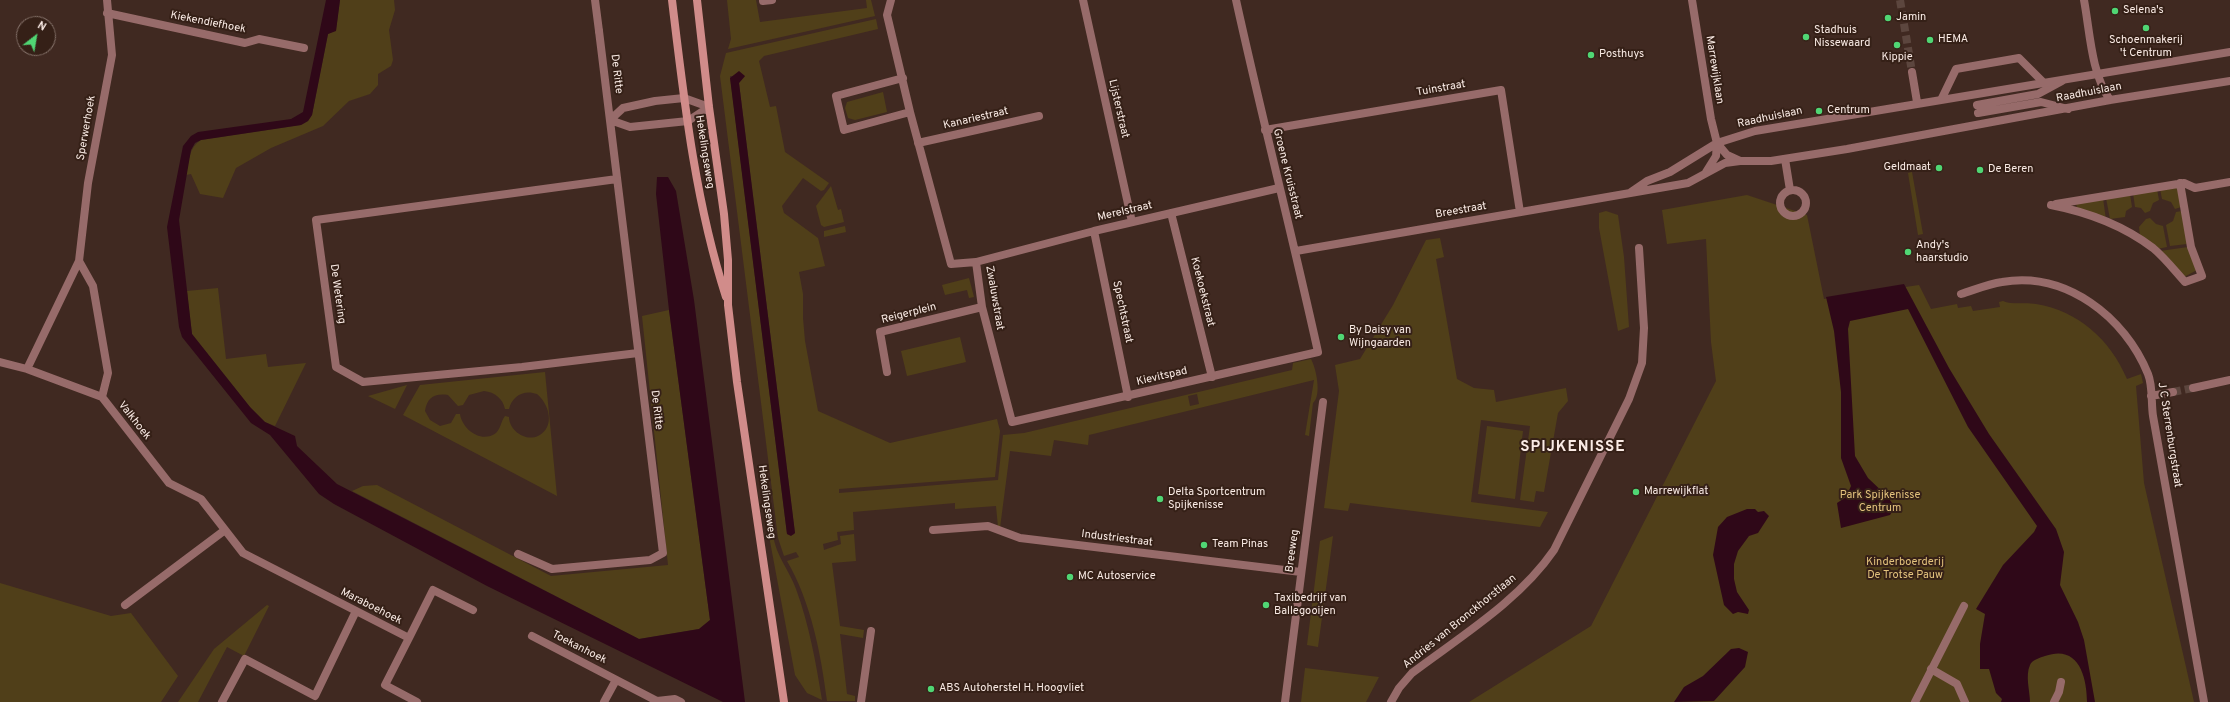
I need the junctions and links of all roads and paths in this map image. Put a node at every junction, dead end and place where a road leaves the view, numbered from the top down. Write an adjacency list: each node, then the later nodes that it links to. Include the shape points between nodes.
1 (107, 0): 12 (street, Sperwerhoek)
2 (595, 0): 29 (street, De Ritte)
3 (672, 0): 21 (street, Hekelingseweg)
4 (697, 0): 25 (street, Hekelingseweg)
5 (772, 0): 11 (street)
6 (891, 0): 17 (street, Zwaluwstraat, via 887,15)
7 (1083, 0): 45 (street, Lijsterstraat)
8 (1236, 0): 31 (street, Groene Kruisstraat)
9 (1692, 0): 33 (street, Marrewijklaan)
10 (2084, 0): 16 (street)
11 (763, 1)
12 (107, 14): 13 (street, Kiekendiefhoek, via 245,43 259,39); 49 (street, Sperwerhoek, via 112,55 88,183)
13 (304, 48)
14 (2230, 52): 16 (street, Raadhuislaan)
15 (1912, 72): 24 (street)
16 (2098, 74): 18 (street, Raadhuislaan); 23 (street, via 2102,88)
17 (903, 78): 27 (street, Zwaluwstraat); 27 (street, via 836,96 844,130)
18 (2064, 79): 20 (street, Raadhuislaan); 26 (street, via 2038,94 1978,109 2041,102)
19 (2230, 81): 23 (street, Raadhuislaan)
20 (2044, 83): 22 (street, Raadhuislaan); 22 (street, via 2019,58 1956,69)
21 (684, 98): 25 (street, De Ritte); 29 (street, De Ritte, via 623,108); 30 (street, Hekelingseweg)
22 (1942, 98): 24 (street, Raadhuislaan)
23 (2110, 100): 26 (street, Raadhuislaan)
24 (1917, 102): 33 (street, Raadhuislaan, via 1755,131)
25 (709, 107): 30 (street); 52 (street, Hekelingseweg, via 724,214)
26 (2068, 109): 34 (street, Raadhuislaan)
27 (910, 112): 32 (street, Zwaluwstraat)
28 (1039, 116): 32 (street, Kanariestraat)
29 (610, 120): 30 (street, via 630,127); 37 (street, De Ritte)
30 (688, 121): 52 (street, Hekelingseweg, via 706,231)
31 (1265, 130): 40 (street, Groene Kruisstraat); 43 (street, Tuinstraat, via 1501,90)
32 (918, 143): 50 (street, Zwaluwstraat, via 951,264)
33 (1717, 143): 35 (street, Raadhuislaan, via 1727,155); 36 (street, Breestraat, via 1716,156); 42 (street, Breestraat)
34 (1784, 159): 35 (street, Raadhuislaan); 41 (street)
35 (1740, 161): 36 (street, Breestraat, via 1725,163)
36 (1706, 172): 42 (street, Breestraat, via 1688,183)
37 (617, 179): 55 (street, De Ritte); 55 (street, De Wetering, via 316,220 336,367 363,382)
38 (2230, 182): 39 (street, via 2195,188)
39 (2180, 183): 39 (street, via 2158,186 2051,205 2072,209 2131,233 2154,250 2185,282 2202,276 2191,247)
40 (1279, 188): 44 (street, Merelstraat); 48 (street, Groene Kruisstraat)
41 (1790, 190)
42 (1631, 192): 43 (street, Breestraat)
43 (1520, 212): 48 (street, Breestraat)
44 (1171, 213): 45 (street, Merelstraat); 59 (street, Koekoekstraat)
45 (1132, 222): 46 (street, Merelstraat)
46 (1094, 231): 50 (street, Merelstraat); 65 (street, Spechtstraat)
47 (1639, 248): 90 (street, Andries van Bronckhorstlaan, via 1644,328 1642,364 1629,399 1554,550 1541,568 1518,591 1412,673 1399,688)
48 (1296, 251): 54 (street, Groene Kruisstraat)
49 (79, 261): 57 (street, Sperwerhoek); 64 (street, via 93,286 108,373)
50 (976, 262): 53 (street, Zwaluwstraat)
51 (1961, 294): 63 (street, J C Sterrenburgstraat, via 2001,282 2036,281 2081,297 2108,315 2130,339 2149,375)
52 (728, 306): 87 (street, Hekelingseweg)
53 (982, 307): 58 (street, Reigerplein, via 880,332); 67 (street, Zwaluwstraat)
54 (1318, 352): 59 (street, Kievitspad)
55 (638, 353): 70 (street, De Ritte, via 663,553 650,560 552,569)
56 (0, 362): 57 (street)
57 (26, 369): 64 (street)
58 (887, 372)
59 (1212, 377): 65 (street, Kievitspad)
60 (2230, 380): 61 (street)
61 (2193, 388)
62 (2173, 392): 63 (street)
63 (2151, 396): 94 (street, J C Sterrenburgstraat)
64 (102, 397): 68 (street, Valkhoek, via 169,483 201,499)
65 (1128, 397): 67 (street, Kievitspad)
66 (1323, 402): 72 (street, Breeweg)
67 (1012, 422)
68 (225, 530): 71 (street, Valkhoek, via 243,553); 73 (street)
69 (932, 530): 72 (street, Industriestraat, via 988,526 1020,538)
70 (518, 554)
71 (266, 566): 76 (street, Maraboehoek)
72 (1301, 572): 89 (street, Breeweg)
73 (125, 605)
74 (1964, 606): 80 (street)
75 (473, 610): 79 (street, via 433,590)
76 (356, 611): 79 (street, Maraboehoek); 83 (street, via 315,696 245,659)
77 (871, 631): 88 (street)
78 (532, 636): 81 (street, Toekanhoek)
79 (409, 638): 84 (street, Maraboehoek, via 385,685)
80 (1931, 669): 91 (street); 92 (street, via 1957,684)
81 (616, 680): 85 (street); 86 (street, Toekanhoek, via 657,701 675,698)
82 (2061, 682): 93 (street, via 2060,692)
83 (222, 702)
84 (417, 702)
85 (604, 702)
86 (681, 702)
87 (784, 702)
88 (861, 702)
89 (1285, 702)
90 (1392, 702)
91 (1915, 702)
92 (1965, 702)
93 (2054, 702)
94 (2204, 702)

